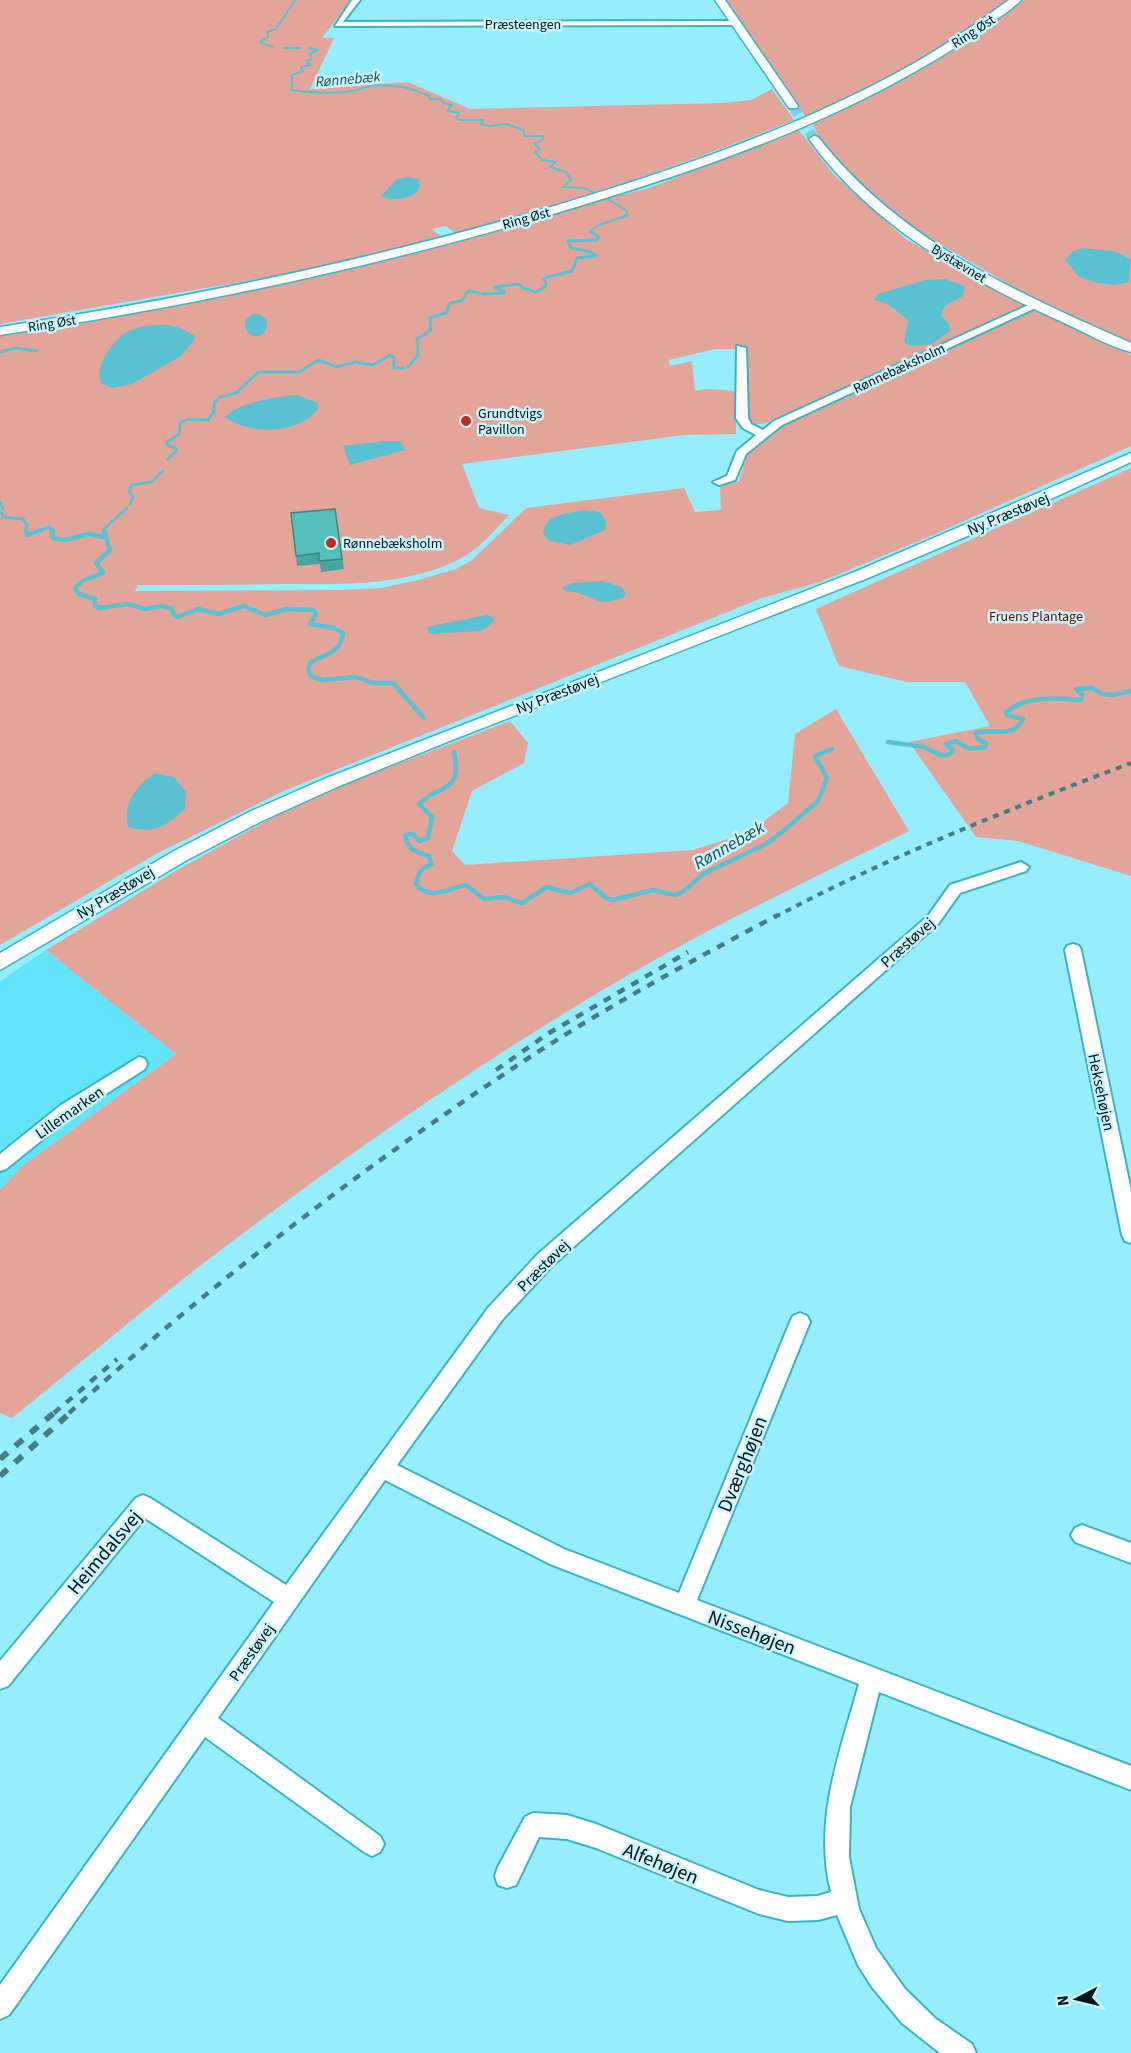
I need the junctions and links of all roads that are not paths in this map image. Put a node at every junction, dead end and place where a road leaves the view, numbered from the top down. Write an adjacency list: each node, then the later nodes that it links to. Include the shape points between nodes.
1 (356, 0): 4 (street, Præsteengen, via 339,24)
2 (720, 0): 4 (street)
3 (1016, 0): 8 (main road, Ring Øst, via 922,63 822,114 621,189 498,226 313,273)
4 (737, 23): 5 (street)
5 (793, 106)
6 (814, 139): 7 (street, Bystævnet, via 841,173 889,217 954,260)
7 (1037, 305): 10 (street, Bystævnet); 11 (street, Rønnebæksholm, via 778,423)
8 (0, 331)
9 (741, 348): 11 (street, via 742,418 747,426)
10 (1131, 348)
11 (764, 434): 13 (street, Rønnebæksholm, via 741,453 734,474)
12 (1131, 457): 16 (street, Ny Præstøvej, via 902,558 293,799 163,864)
13 (719, 482)
14 (1021, 867): 21 (street, Præstøvej, via 952,883 933,920 545,1260 495,1314)
15 (1073, 950): 19 (street, Heksehøjen)
16 (0, 963)
17 (140, 1064): 18 (street, Lillemarken, via 67,1110)
18 (0, 1164)
19 (1131, 1235)
20 (800, 1322): 25 (street, Dværghøjen)
21 (382, 1468): 24 (street, Præstøvej); 25 (street, Nissehøjen, via 558,1557)
22 (1082, 1535): 23 (street)
23 (1131, 1553)
24 (288, 1599): 26 (street, Heimdalsvej, via 144,1504); 28 (street, Præstøvej)
25 (684, 1606): 27 (street, Nissehøjen)
26 (0, 1678)
27 (872, 1678): 29 (street, Nissehøjen); 32 (street, via 838,1807 836,1854)
28 (202, 1721): 30 (street); 33 (street, Præstøvej)
29 (1131, 1778)
30 (372, 1844)
31 (507, 1876): 32 (street, Alfehøjen, via 532,1826 567,1827 759,1902 798,1909)
32 (844, 1901): 34 (street, via 866,1956 895,1998 937,2037)
33 (0, 2006)
34 (963, 2053)

